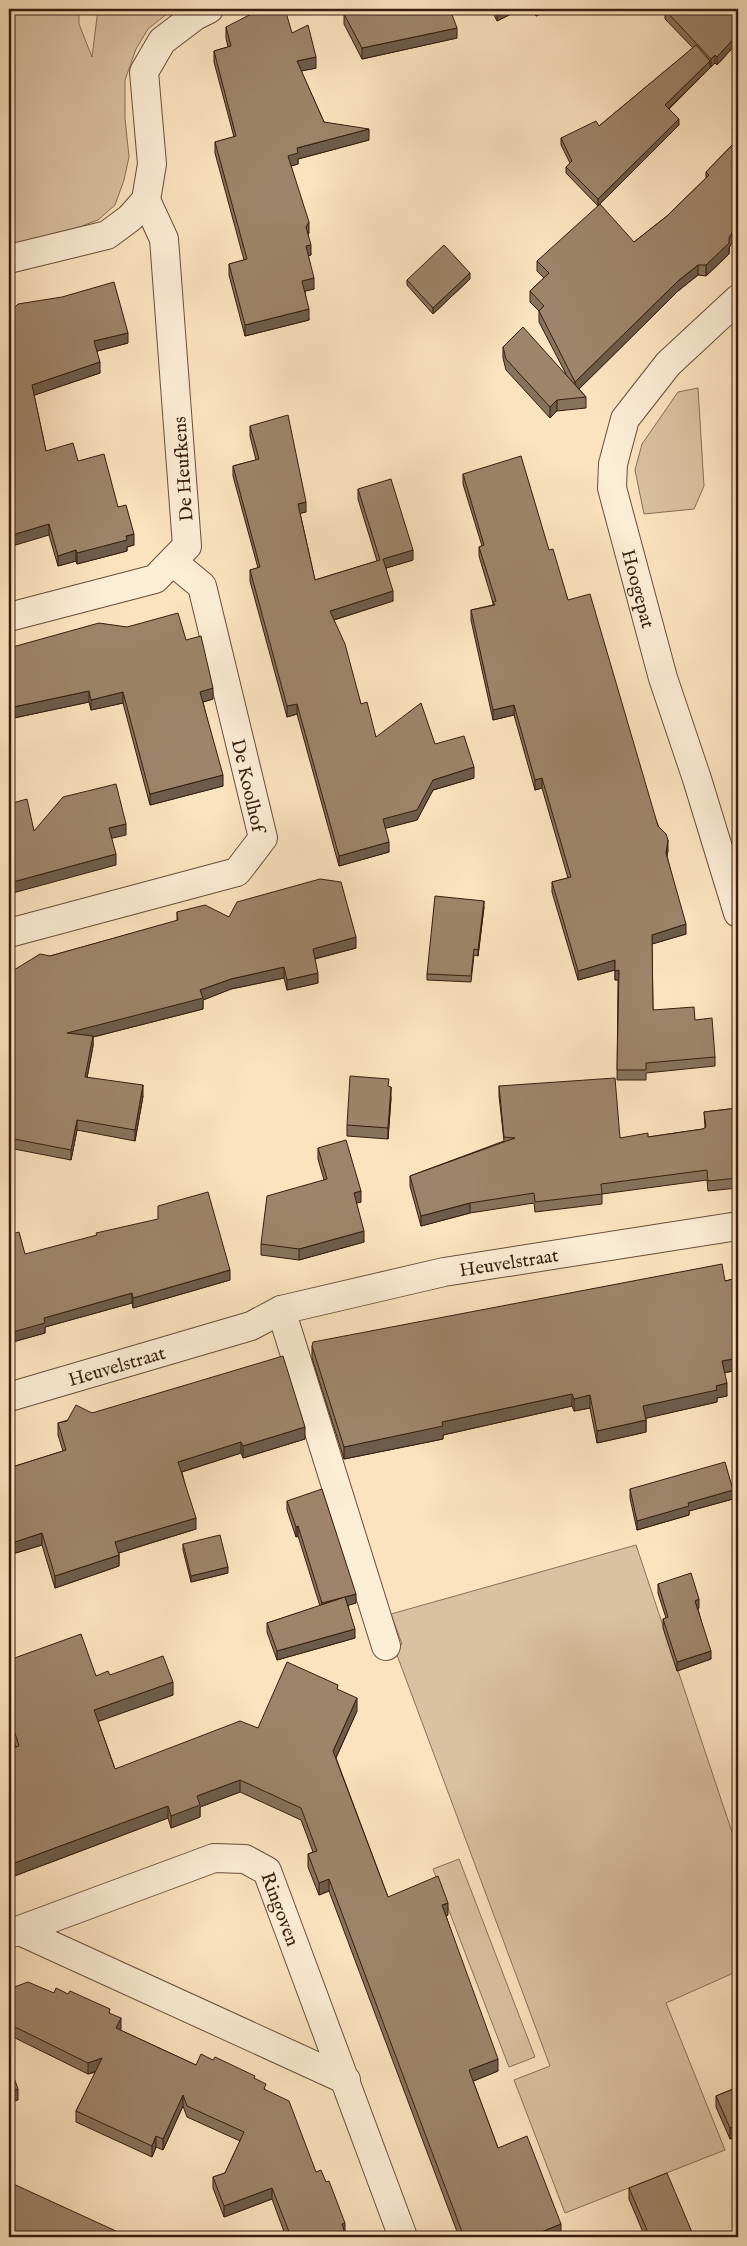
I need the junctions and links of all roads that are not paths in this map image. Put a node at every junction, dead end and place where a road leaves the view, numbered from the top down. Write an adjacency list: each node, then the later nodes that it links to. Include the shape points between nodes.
1 (209, 9): 2 (street, via 162,41 144,72 152,164)
2 (146, 200): 3 (street, via 107,236); 5 (street, De Heufkens, via 164,239 188,546)
3 (9, 259)
4 (738, 299): 7 (street, Hoogepat, via 668,364 626,420 613,464 612,488 663,678)
5 (173, 562): 6 (street, De Heufkens, via 155,579); 8 (street, De Koolhof, via 202,586 263,838 237,872)
6 (9, 616)
7 (738, 914)
8 (9, 933)
9 (738, 1226): 10 (street, Heuvelstraat, via 444,1272)
10 (281, 1310): 11 (street, Heuvelstraat, via 250,1326); 12 (street)
11 (9, 1397)
12 (386, 1646)
13 (14, 1932): 14 (street, Ringoven); 14 (street, Ringoven, via 214,1858 245,1859 267,1871)
14 (346, 2080): 15 (street, Ringoven)
15 (403, 2237)

